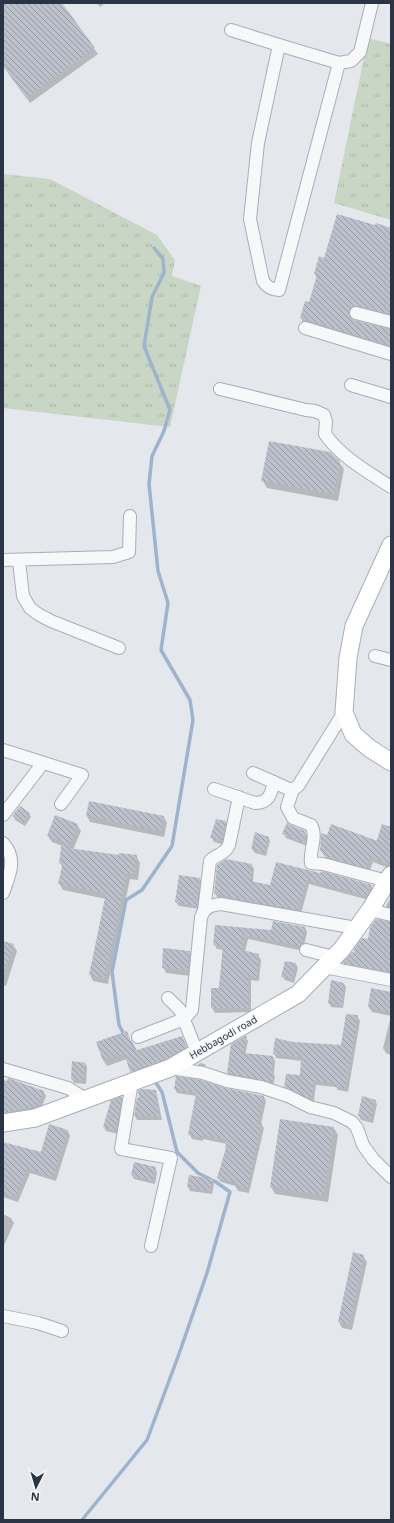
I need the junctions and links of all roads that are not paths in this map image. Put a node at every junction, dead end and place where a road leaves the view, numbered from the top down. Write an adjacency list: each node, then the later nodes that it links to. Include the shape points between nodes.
1 (372, 3): 4 (street, via 360,52 351,61)
2 (231, 30): 3 (street)
3 (279, 44): 4 (street); 4 (street, via 258,143 250,219 263,281 274,290 279,290)
4 (339, 62)
5 (356, 313): 6 (street)
6 (391, 322)
7 (305, 328): 8 (street)
8 (391, 354)
9 (351, 385): 11 (street)
10 (220, 389): 12 (street, via 324,415 325,434 331,444)
11 (391, 397)
12 (391, 487)
13 (130, 516): 16 (street, via 129,552 113,557)
14 (391, 545): 20 (street, via 354,626 348,658)
15 (3, 560): 16 (street)
16 (19, 561): 17 (street, via 23,596 30,608 51,621)
17 (119, 648)
18 (375, 656): 19 (street)
19 (391, 660)
20 (344, 712): 22 (street, via 353,734); 27 (street, via 301,782)
21 (3, 750): 23 (street)
22 (391, 762)
23 (43, 763): 29 (street, via 82,775); 30 (street)
24 (253, 773): 25 (street)
25 (274, 782): 27 (street); 28 (street, via 270,796 263,802 255,803)
26 (214, 789): 28 (street)
27 (293, 789): 32 (street, via 287,807 288,812 293,818 311,825 314,829 311,863)
28 (239, 797): 35 (street, via 229,846 226,852 210,861)
29 (61, 804)
30 (4, 815)
31 (3, 844): 33 (street, via 8,848 12,862)
32 (389, 878): 34 (street, Hebbagodi road)
33 (3, 893)
34 (370, 910): 36 (street); 37 (street, Hebbagodi road)
35 (204, 911): 37 (street, via 208,907 221,904); 42 (street, via 201,917 192,1010)
36 (391, 915)
37 (356, 928): 39 (street, Hebbagodi road, via 342,949)
38 (306, 950): 39 (street)
39 (329, 962): 40 (street); 44 (street, Hebbagodi road, via 298,994)
40 (391, 980)
41 (168, 998): 42 (street, via 180,1010)
42 (184, 1019): 43 (street); 44 (street)
43 (138, 1036)
44 (197, 1052): 46 (street, Hebbagodi road)
45 (3, 1069): 47 (street, via 68,1088)
46 (151, 1075): 47 (street, Hebbagodi road); 49 (street, via 203,1073 227,1081 261,1087 344,1118 357,1128 363,1145); 50 (street, via 121,1149 170,1158)
47 (86, 1099): 48 (street, Hebbagodi road, via 35,1118)
48 (3, 1123)
49 (391, 1177)
50 (150, 1246)
51 (3, 1316): 52 (street)
52 (62, 1331)

